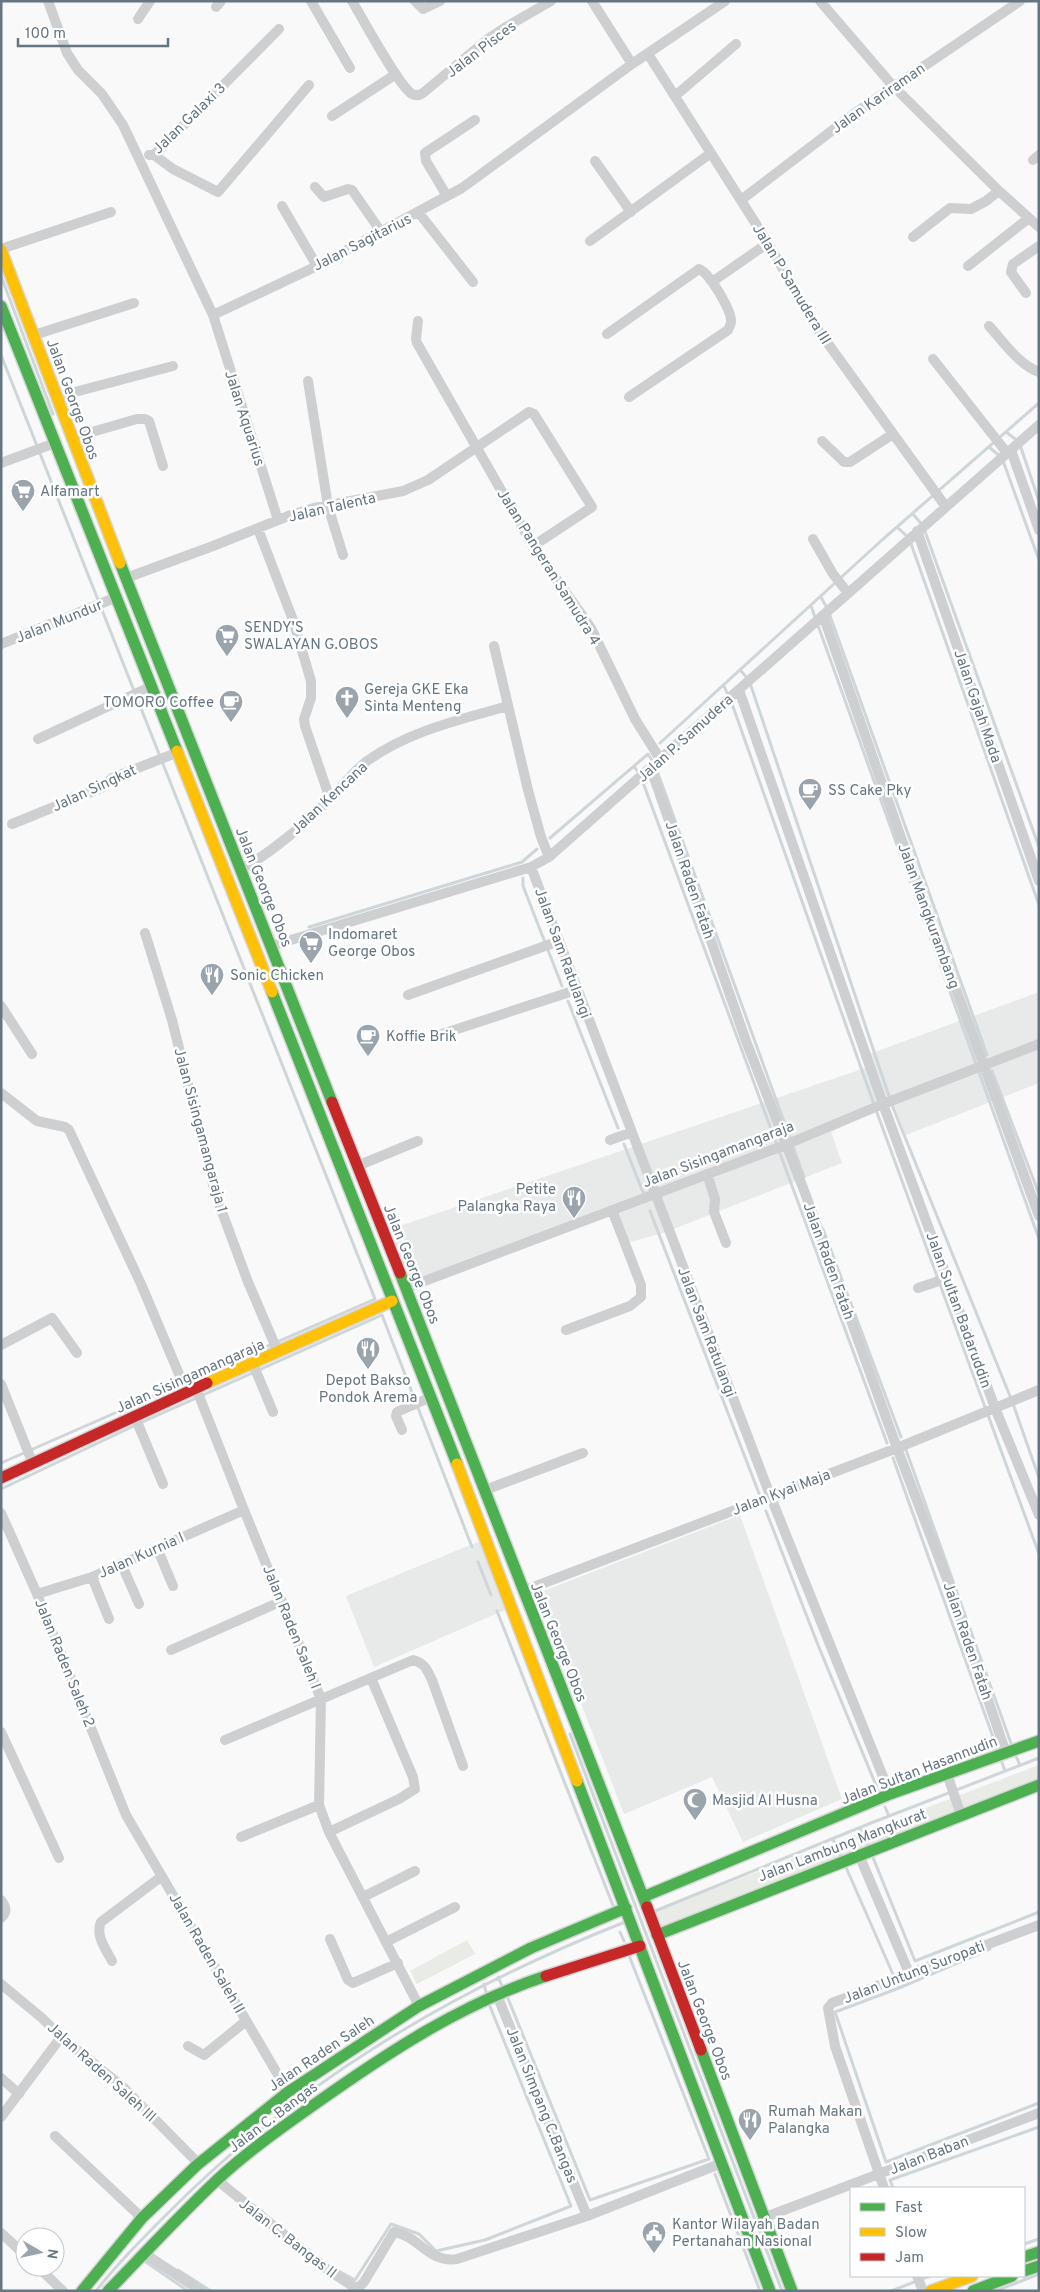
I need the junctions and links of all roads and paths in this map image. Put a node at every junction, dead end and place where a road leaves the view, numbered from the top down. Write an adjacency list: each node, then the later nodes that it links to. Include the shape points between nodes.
1 (48, 1): 25 (street, Jalan Galaxi 3, via 67,53 78,70 102,94)
2 (150, 1): 12 (street)
3 (311, 1): 17 (street)
4 (352, 1): 18 (street)
5 (415, 1): 6 (street, via 423,9)
6 (440, 1)
7 (551, 1): 18 (street, Jalan Pisces, via 506,27 423,93 411,94)
8 (592, 1): 16 (street)
9 (725, 1): 15 (street, Jalan Sagitarius)
10 (820, 1): 20 (street)
11 (1020, 1): 20 (street, Jalan Kariraman)
12 (138, 19)
13 (279, 30): 26 (street, Jalan Galaxi 3)
14 (736, 44): 21 (street)
15 (648, 54): 16 (street, Jalan Sagitarius); 21 (street, Jalan P Samudera III)
16 (632, 64): 30 (street, Jalan Sagitarius)
17 (350, 68)
18 (396, 74): 22 (street)
19 (309, 85): 26 (street, via 218,192)
20 (893, 86): 29 (street); 31 (street, Jalan Kariraman)
21 (674, 96): 24 (street, Jalan P Samudera III)
22 (332, 116)
23 (474, 120): 30 (street, via 425,152 426,161)
24 (711, 154): 31 (street, Jalan P Samudera III); 35 (street)
25 (138, 155): 26 (street, Jalan Galaxi 3); 51 (street)
26 (154, 156)
27 (595, 161): 35 (street)
28 (315, 186): 38 (street, via 324,197 352,190)
29 (998, 191): 36 (street); 39 (street, via 971,209 950,208)
30 (447, 196): 34 (street, Jalan Sagitarius)
31 (741, 200): 41 (street, Jalan P Samudera III)
32 (282, 206): 44 (street)
33 (111, 212): 43 (street)
34 (419, 212): 38 (street, Jalan Sagitarius); 46 (street)
35 (631, 212): 40 (street)
36 (1029, 218): 37 (street); 45 (street)
37 (1039, 227)
38 (382, 233): 44 (street, Jalan Sagitarius)
39 (913, 237)
40 (590, 241)
41 (768, 244): 47 (street); 65 (street, Jalan P Samudera III, via 816,327)
42 (1039, 246): 48 (street, via 1011,268)
43 (1, 249): 55 (main road, Jalan George Obos)
44 (317, 266): 51 (street, Jalan Sagitarius)
45 (968, 266)
46 (473, 282)
47 (712, 282): 54 (street, via 704,270 694,271); 61 (street, via 729,314 728,330)
48 (1026, 293)
49 (134, 303): 55 (street)
50 (1, 306): 63 (main road, Jalan George Obos)
51 (213, 315): 75 (street, Jalan Aquarius)
52 (418, 321): 69 (street, Jalan Pangeran Samudra 4, via 417,343)
53 (989, 326): 58 (street, via 1018,357)
54 (607, 334)
55 (34, 335): 60 (main road, Jalan George Obos)
56 (933, 360): 70 (street)
57 (174, 366): 60 (street)
58 (1039, 372)
59 (308, 381): 73 (street)
60 (56, 397): 62 (main road, Jalan George Obos)
61 (629, 397)
62 (63, 415): 63 (main road); 66 (main road, Jalan George Obos)
63 (46, 422): 68 (main road, Jalan George Obos)
64 (1039, 425): 70 (street, Jalan P. Samudera)
65 (893, 434): 67 (street, via 850,462 844,462); 74 (street, Jalan P Samudera III)
66 (71, 438): 72 (street, via 137,418 145,419 149,421); 82 (main road, Jalan George Obos)
67 (822, 441)
68 (55, 443): 71 (street); 84 (main road, Jalan George Obos)
69 (477, 447): 73 (street, Jalan Talenta, via 428,480 409,488); 80 (street, Jalan Pangeran Samudra 4); 80 (street, Jalan Talenta, via 524,414 534,414 591,502 589,510)
70 (1009, 452): 74 (street, Jalan P. Samudera); 77 (street)
71 (1, 463)
72 (163, 466)
73 (328, 506): 75 (street, Jalan Talenta); 81 (street)
74 (946, 507): 78 (street, Jalan P. Samudera)
75 (278, 520): 76 (street, Jalan Talenta)
76 (258, 529): 82 (street, Jalan Talenta); 95 (street, via 293,620 311,680 305,726)
77 (1039, 530)
78 (917, 532): 83 (street, Jalan P. Samudera); 100 (street, Jalan Gajah Mada)
79 (813, 539): 83 (street)
80 (533, 546): 93 (street, Jalan Pangeran Samudra 4, via 591,628 635,719)
81 (343, 555)
82 (126, 578): 99 (main road, Jalan George Obos)
83 (848, 593): 85 (street, Jalan P. Samudera)
84 (117, 597): 86 (street, Jalan Mundur); 88 (main road, Jalan George Obos)
85 (823, 615): 89 (street, Jalan P. Samudera); 110 (street, Jalan Mangkurambang)
86 (1, 644)
87 (494, 646): 90 (street)
88 (150, 687): 91 (street); 92 (main road, Jalan George Obos)
89 (740, 690): 93 (street, Jalan P. Samudera); 114 (street, Jalan Sultan Badaruddin)
90 (508, 706): 95 (street, Jalan Kencana, via 401,740 366,762); 97 (street, via 528,790)
91 (38, 739)
92 (176, 753): 96 (street, Jalan Singkat, via 112,778 103,788); 113 (main road, Jalan George Obos)
93 (660, 759): 94 (street, Jalan P. Samudera)
94 (651, 769): 97 (street, Jalan P. Samudera); 118 (street, Jalan Raden Fatah)
95 (330, 799): 99 (street, Jalan Kencana, via 266,855)
96 (12, 824)
97 (549, 857): 98 (street, Jalan P. Samudera)
98 (531, 867): 102 (street, Jalan Sam Ratulangi); 103 (street, Jalan P. Samudera)
99 (240, 870): 103 (main road, Jalan George Obos)
100 (1039, 881)
101 (145, 932): 131 (street, Jalan Sisingamangaraja 1, via 172,1020 215,1193)
102 (558, 941): 104 (street, Jalan Sam Ratulangi); 105 (street)
103 (271, 946): 112 (main road, Jalan George Obos)
104 (576, 990): 107 (street); 115 (street, Jalan Sam Ratulangi)
105 (408, 995)
106 (1, 1006): 109 (street)
107 (436, 1036)
108 (1039, 1044): 110 (street, Jalan Sisingamangaraja)
109 (32, 1054)
110 (983, 1066): 114 (street, Jalan Sisingamangaraja); 123 (street, Jalan Mangkurambang)
111 (1, 1093): 137 (street, via 36,1121 65,1127 70,1132)
112 (329, 1096): 113 (main road); 119 (main road, Jalan George Obos)
113 (314, 1103): 128 (main road, Jalan George Obos)
114 (883, 1104): 118 (street, Jalan Sisingamangaraja); 125 (street, Jalan Sultan Badaruddin)
115 (632, 1132): 116 (street); 121 (street, Jalan Sam Ratulangi)
116 (610, 1140)
117 (418, 1141): 119 (street)
118 (784, 1145): 120 (street, Jalan Sisingamangaraja); 144 (street, Jalan Raden Fatah, via 805,1193)
119 (357, 1166): 126 (main road, Jalan George Obos)
120 (707, 1174): 121 (street, Jalan Sisingamangaraja); 124 (street, via 715,1199 714,1212)
121 (655, 1194): 122 (street, Jalan Sisingamangaraja); 150 (street, Jalan Sam Ratulangi)
122 (612, 1210): 126 (street, Jalan Sisingamangaraja); 129 (street, via 641,1285 641,1297 630,1306)
123 (1039, 1216)
124 (726, 1243)
125 (948, 1278): 127 (street); 140 (street, Jalan Sultan Badaruddin)
126 (406, 1288): 134 (main road, Jalan George Obos)
127 (918, 1288)
128 (392, 1301): 131 (main road, Jalan Sisingamangaraja); 136 (main road, Jalan George Obos)
129 (566, 1330)
130 (1, 1345): 132 (street, via 52,1318)
131 (278, 1352): 133 (main road, Jalan Sisingamangaraja)
132 (77, 1353)
133 (253, 1364): 137 (main road, Jalan Sisingamangaraja); 141 (street)
134 (441, 1378): 136 (main road); 149 (main road, Jalan George Obos)
135 (1, 1384): 146 (street)
136 (427, 1385): 139 (main road, Jalan George Obos)
137 (192, 1390): 142 (main road, Jalan Sisingamangaraja); 151 (street, Jalan Raden Saleh I)
138 (1039, 1390): 140 (street, Jalan Kyai Maja)
139 (431, 1396): 143 (street, via 397,1412); 173 (main road, Jalan George Obos)
140 (995, 1408): 144 (street, Jalan Kyai Maja); 153 (street, Jalan Sultan Badaruddin)
141 (273, 1412)
142 (135, 1417): 146 (main road, Jalan Sisingamangaraja); 148 (street)
143 (402, 1430)
144 (897, 1448): 150 (street, Jalan Kyai Maja); 169 (street, Jalan Raden Fatah, via 948,1582)
145 (583, 1454): 149 (street)
146 (33, 1464): 147 (main road, Jalan Sisingamangaraja)
147 (1, 1478)
148 (163, 1484)
149 (484, 1490): 158 (main road, Jalan George Obos)
150 (770, 1495): 158 (street, Jalan Kyai Maja); 175 (street, Jalan Sam Ratulangi)
151 (244, 1510): 154 (street, Jalan Kurnia I); 160 (street, Jalan Raden Saleh I)
152 (1, 1513): 159 (street, Jalan Raden Saleh 2)
153 (1039, 1515)
154 (156, 1548): 155 (street, Jalan Kurnia I); 157 (street)
155 (121, 1563): 156 (street, Jalan Kurnia I); 161 (street)
156 (92, 1576): 159 (street, Jalan Kurnia I); 162 (street)
157 (173, 1586)
158 (522, 1591): 172 (main road, Jalan George Obos)
159 (37, 1594): 178 (street, Jalan Raden Saleh 2)
160 (282, 1601): 163 (street); 165 (street, Jalan Raden Saleh I)
161 (139, 1604)
162 (109, 1619)
163 (171, 1650)
164 (370, 1678): 165 (street); 170 (street, via 406,1662 421,1662 432,1680); 179 (street, via 415,1789)
165 (321, 1699): 167 (street); 176 (street, Jalan Raden Saleh I)
166 (1, 1732): 182 (street)
167 (225, 1740)
168 (1039, 1741): 169 (main road, Jalan Sultan Hasannudin)
169 (1006, 1753): 171 (main road, Jalan Sultan Hasannudin)
170 (463, 1766)
171 (947, 1774): 175 (main road, Jalan Sultan Hasannudin); 177 (street)
172 (596, 1778): 173 (main road); 186 (main road, Jalan George Obos)
173 (579, 1784): 189 (main road, Jalan George Obos)
174 (1039, 1786): 177 (main road, Jalan Lambung Mangkurat)
175 (890, 1794): 186 (main road, Jalan Sultan Hasannudin)
176 (319, 1805): 179 (street, Jalan Raden Saleh I); 180 (street)
177 (960, 1810): 181 (main road, Jalan Lambung Mangkurat)
178 (126, 1814): 184 (street, Jalan Raden Saleh II)
179 (329, 1832): 185 (street, Jalan Raden Saleh I)
180 (241, 1837)
181 (858, 1855): 192 (main road, Jalan Lambung Mangkurat); 198 (street)
182 (59, 1858)
183 (415, 1871): 185 (street)
184 (162, 1876): 196 (street, via 101,1922 98,1929 100,1938); 202 (street, Jalan Raden Saleh II)
185 (363, 1897): 194 (street, Jalan Raden Saleh I)
186 (643, 1897): 192 (main road, Jalan George Obos)
187 (1, 1900): 190 (street, via 6,1910)
188 (455, 1907): 194 (street)
189 (619, 1911): 195 (main road, Jalan George Obos); 201 (main road, Jalan Raden Saleh, via 531,1948)
190 (1, 1918)
191 (1039, 1925): 198 (street, Jalan Untung Suropati)
192 (657, 1935): 205 (main road, Jalan George Obos)
193 (330, 1939): 197 (street, via 348,1980 353,1983)
194 (386, 1942): 197 (street, Jalan Raden Saleh I)
195 (640, 1946): 200 (main road, Jalan C. Bangas); 206 (main road)
196 (112, 1961)
197 (398, 1963): 201 (street, Jalan Raden Saleh I)
198 (909, 1973): 215 (street, Jalan Untung Suropati, via 832,2003 828,2008 836,2046)
199 (1, 1984): 203 (street, Jalan Raden Saleh III)
200 (497, 1995): 216 (main road, Jalan C. Bangas, via 436,2025 353,2076 262,2142); 218 (street, Jalan Simpang C.Bangas)
201 (420, 2006): 208 (main road, Jalan Raden Saleh)
202 (246, 2021): 204 (street, via 204,2055); 208 (street, Jalan Raden Saleh II)
203 (61, 2037): 209 (street); 214 (street, Jalan Raden Saleh III, via 124,2088)
204 (188, 2046)
205 (700, 2048): 206 (main road); 220 (main road, Jalan George Obos)
206 (682, 2057): 213 (main road)
207 (1, 2078): 209 (street)
208 (291, 2091): 214 (main road, Jalan Raden Saleh)
209 (19, 2094): 211 (street)
210 (1039, 2113): 215 (street, Jalan Baban)
211 (1, 2116)
212 (54, 2136): 219 (street)
213 (722, 2163): 218 (street); 237 (main road)
214 (199, 2164): 219 (main road, Jalan Raden Saleh)
215 (879, 2175): 217 (street, Jalan Untung Suropati); 220 (street, Jalan Baban)
216 (217, 2180): 224 (main road, Jalan C. Bangas); 232 (street, Jalan C. Bangas II, via 328,2270)
217 (884, 2187)
218 (587, 2216): 232 (street, Jalan C. Bangas II, via 451,2260 435,2257 394,2232)
219 (142, 2218): 234 (main road, Jalan Raden Saleh)
220 (763, 2218): 238 (main road, Jalan George Obos)
221 (1, 2234): 222 (street)
222 (15, 2246)
223 (1039, 2252): 225 (main road)
224 (145, 2254): 235 (main road, Jalan C. Bangas); 236 (street)
225 (1025, 2257)
226 (1039, 2266): 227 (main road)
227 (1025, 2271)
228 (49, 2277): 233 (street)
229 (917, 2277): 239 (street)
230 (969, 2277): 240 (main road)
231 (1009, 2277): 241 (main road)
232 (358, 2290)
233 (64, 2291)
234 (82, 2291)
235 (108, 2291)
236 (201, 2291)
237 (770, 2291)
238 (792, 2291)
239 (923, 2291)
240 (931, 2291)
241 (973, 2291)

